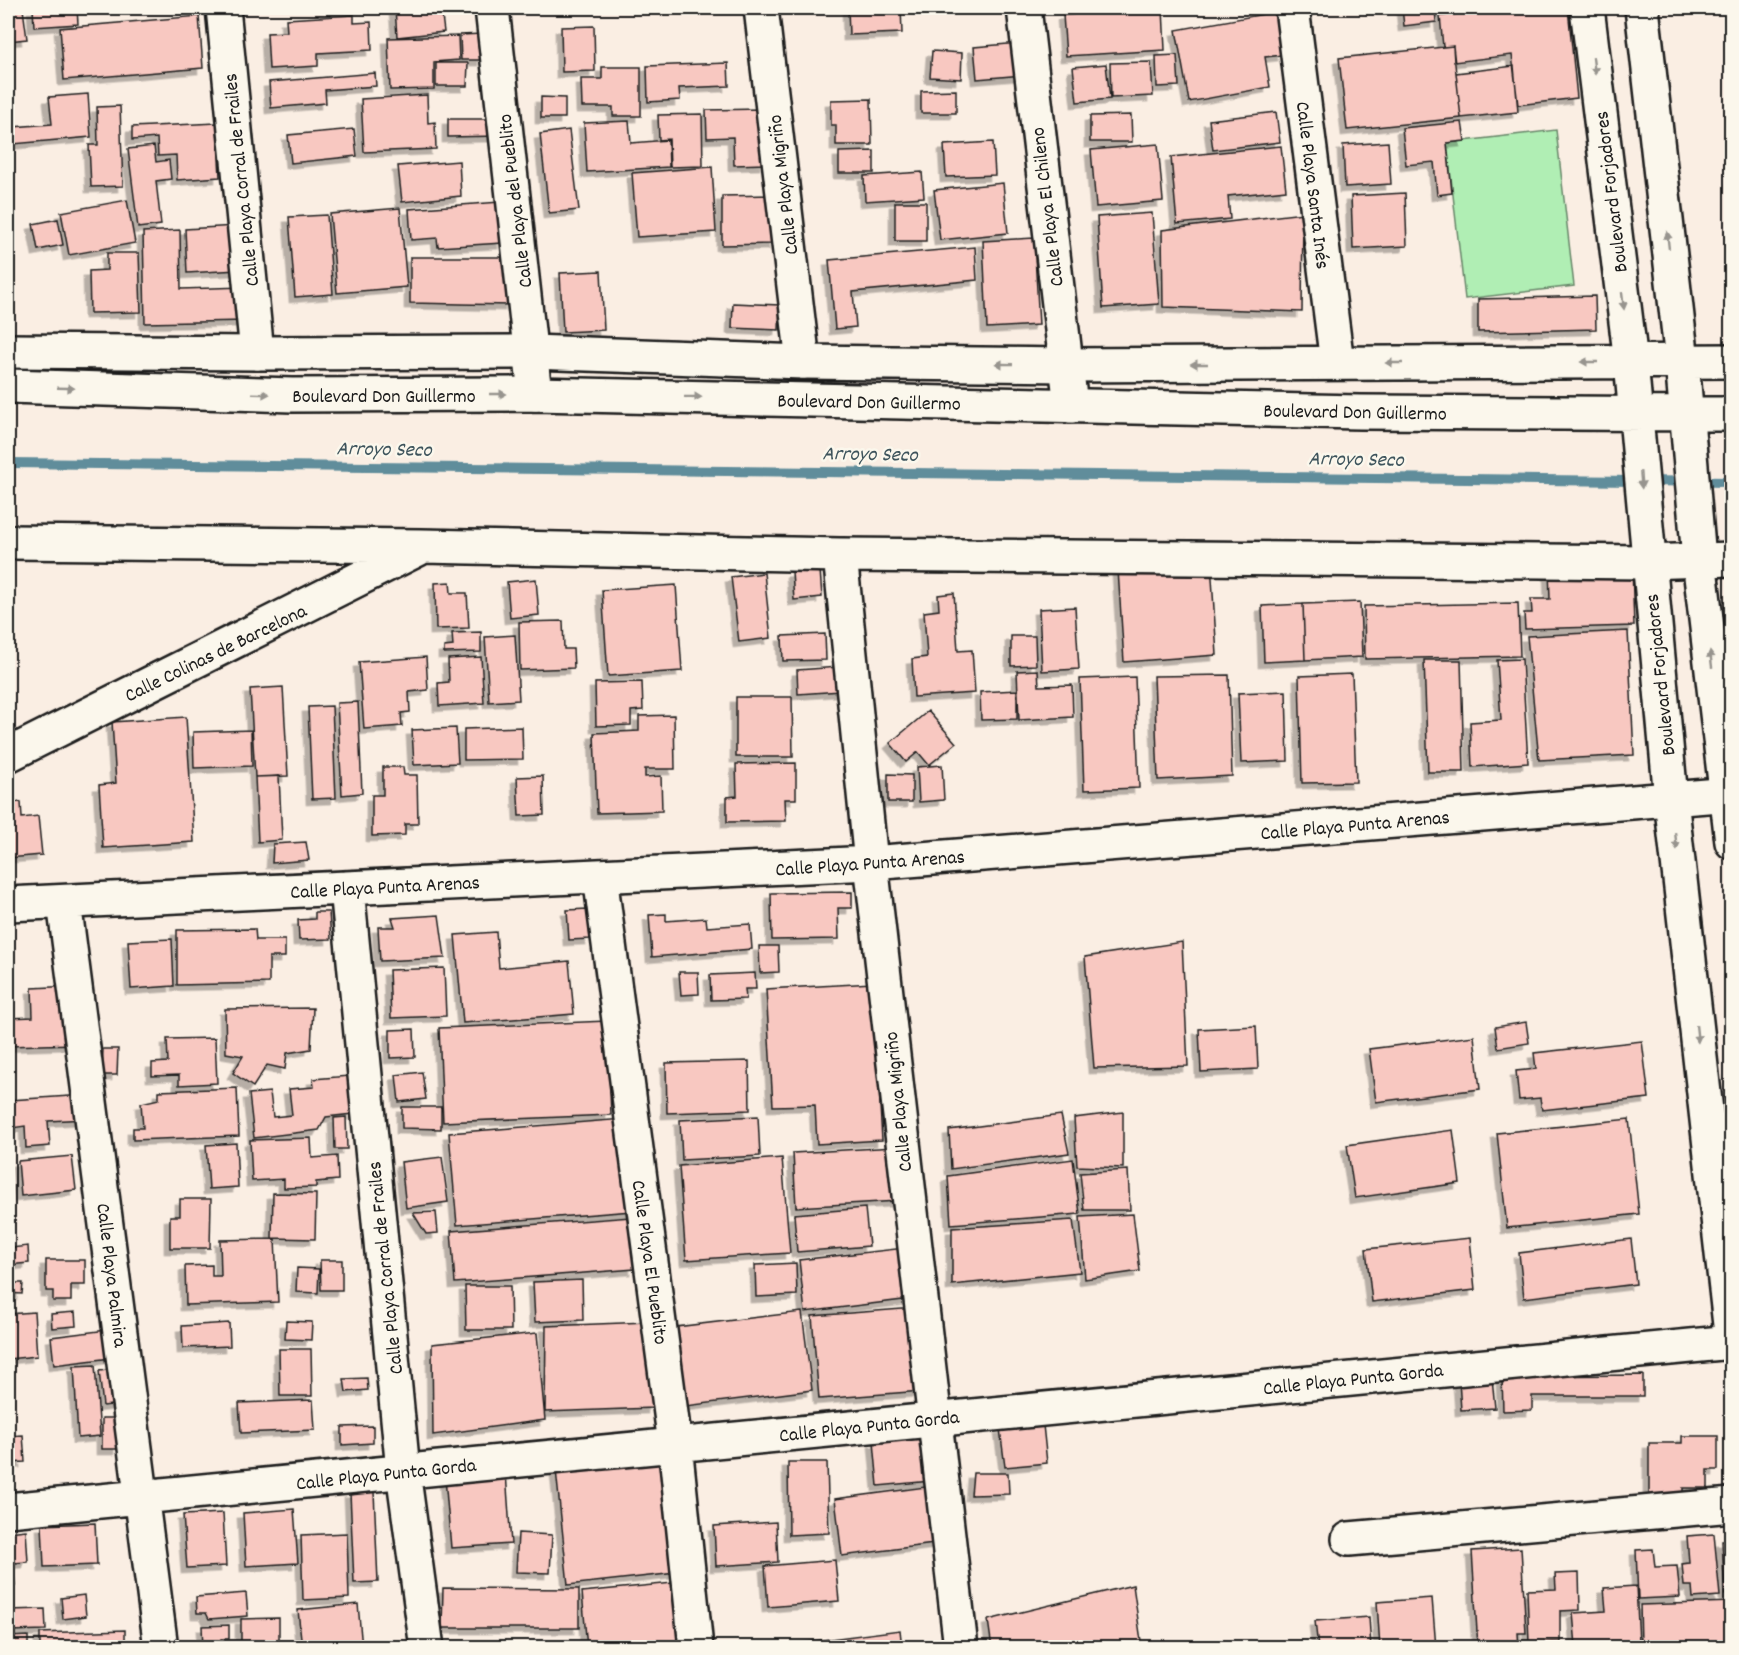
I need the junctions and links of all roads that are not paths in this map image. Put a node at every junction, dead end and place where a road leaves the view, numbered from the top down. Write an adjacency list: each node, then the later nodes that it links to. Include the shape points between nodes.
1 (223, 8): 10 (street, Calle Playa Corral de Frailes)
2 (492, 8): 9 (street, Calle Playa del Pueblito)
3 (761, 8): 12 (street, Calle Playa Migriño)
4 (1024, 8): 16 (street, Calle Playa El Chileno)
5 (1292, 8): 15 (street, Calle Playa Santa Inés)
6 (1587, 8): 13 (street, Boulevard Forjadores, one-way to 13)
7 (1642, 8): 11 (street, one-way to 7)
8 (8, 351): 10 (street, Boulevard Don Guillermo)
9 (532, 352): 10 (street, Boulevard Don Guillermo); 12 (street, Boulevard Don Guillermo); 18 (street, Calle Playa del Pueblito)
10 (257, 353)
11 (1682, 361): 13 (street, Boulevard Don Guillermo); 14 (street, Boulevard Don Guillermo); 22 (street)
12 (803, 362): 16 (street, Boulevard Don Guillermo, one-way to 12)
13 (1631, 362): 15 (street, Boulevard Don Guillermo, one-way to 15); 21 (street, Boulevard Forjadores)
14 (1731, 362)
15 (1337, 363): 16 (street, Boulevard Don Guillermo, one-way to 16)
16 (1065, 365): 19 (street, Calle Playa El Chileno)
17 (8, 386): 18 (street, Boulevard Don Guillermo, one-way to 18, via 292,395)
18 (535, 394): 19 (street, Boulevard Don Guillermo, one-way to 19)
19 (1071, 406): 21 (street, Boulevard Don Guillermo)
20 (1731, 414): 22 (street, Boulevard Don Guillermo)
21 (1636, 421): 22 (street, Boulevard Don Guillermo); 26 (street, Boulevard Forjadores, one-way to 26)
22 (1688, 421): 25 (street)
23 (8, 542): 24 (street)
24 (422, 546): 27 (street); 29 (street, Calle Colinas de Barcelona)
25 (1698, 546): 26 (street); 28 (street); 30 (street, one-way to 25)
26 (1646, 547): 27 (street); 31 (street, Boulevard Forjadores)
27 (840, 555): 33 (street, Calle Playa Migriño)
28 (1731, 559)
29 (8, 755)
30 (1729, 794): 31 (street, Calle Playa Punta Arenas); 32 (street)
31 (1671, 799): 33 (street, Calle Playa Punta Arenas); 38 (street, Boulevard Forjadores, one-way to 38)
32 (1731, 842)
33 (871, 863): 34 (street, Calle Playa Punta Arenas); 39 (street, Calle Playa Migriño)
34 (600, 876): 35 (street, Calle Playa Punta Arenas); 40 (street, Calle Playa El Pueblito)
35 (347, 888): 36 (street, Calle Playa Punta Arenas); 41 (street, Calle Playa Corral de Frailes)
36 (64, 902): 37 (street, Calle Playa Punta Arenas); 42 (street, Calle Playa Palmira)
37 (8, 904)
38 (1731, 1342): 39 (street, Calle Playa Punta Gorda)
39 (933, 1419): 40 (street, Calle Playa Punta Gorda); 49 (street, Calle Playa Migriño)
40 (675, 1444): 41 (street, Calle Playa Punta Gorda); 48 (street, Calle Playa El Pueblito)
41 (403, 1471): 42 (street, Calle Playa Punta Gorda); 47 (street, Calle Playa Corral de Frailes)
42 (141, 1497): 44 (street, Calle Playa Punta Gorda); 46 (street, Calle Playa Palmira)
43 (1731, 1505): 45 (street)
44 (8, 1510)
45 (1349, 1539)
46 (161, 1647)
47 (427, 1647)
48 (696, 1647)
49 (961, 1647)

